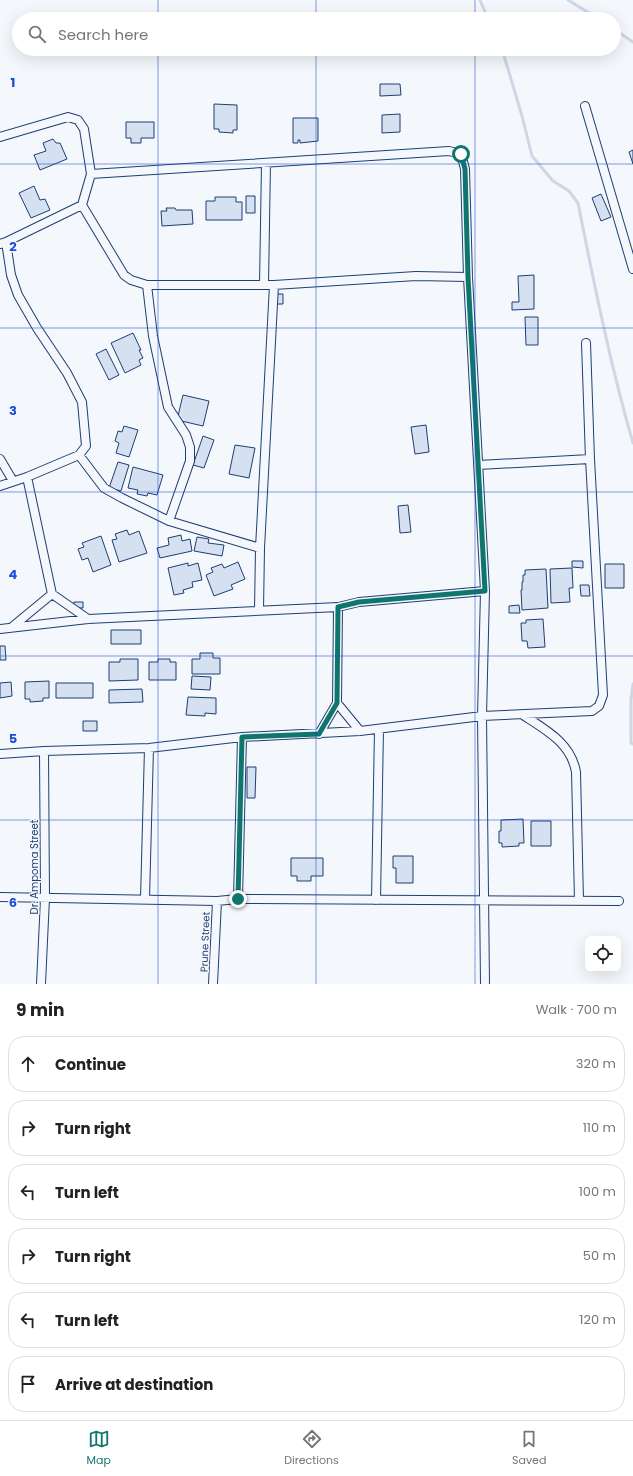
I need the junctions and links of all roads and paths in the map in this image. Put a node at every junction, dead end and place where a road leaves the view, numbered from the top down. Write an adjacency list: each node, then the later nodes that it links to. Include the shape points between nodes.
1 (585, 106): 7 (street)
2 (0, 137): 4 (street, via 68,117 78,120 84,129)
3 (266, 163): 4 (street); 8 (street, via 449,151 461,154 465,169); 11 (street)
4 (91, 174): 5 (street)
5 (82, 205): 6 (street); 10 (street, via 124,275)
6 (3, 243): 13 (street, via 18,295 67,373 82,402 86,446)
7 (633, 269)
8 (468, 277): 9 (street, via 416,276); 16 (street)
9 (274, 284): 11 (street); 21 (street)
10 (147, 285): 11 (street); 20 (street, via 152,336 168,407 186,435 190,447 190,461)
11 (264, 285)
12 (586, 343): 15 (street)
13 (79, 455): 17 (street); 20 (street, via 104,488)
14 (0, 459): 18 (street)
15 (590, 459): 16 (street); 30 (street, via 603,695 599,706 592,711)
16 (478, 465): 22 (street)
17 (27, 477): 18 (street); 23 (street)
18 (13, 481): 19 (street)
19 (0, 486)
20 (169, 521): 21 (street)
21 (260, 548): 25 (street)
22 (485, 591): 24 (street, via 359,602); 31 (street)
23 (52, 594): 26 (street); 27 (street)
24 (338, 607): 25 (street); 29 (street)
25 (259, 610): 26 (street)
26 (88, 619): 27 (street)
27 (12, 627): 28 (street)
28 (0, 629)
29 (337, 703): 33 (street); 34 (street)
30 (523, 715): 31 (street); 46 (street, via 552,734 575,761)
31 (482, 716): 32 (street); 45 (street)
32 (379, 729): 33 (street); 43 (street)
33 (360, 731): 34 (street)
34 (319, 734): 35 (street)
35 (242, 737): 36 (street); 42 (street)
36 (149, 748): 37 (street); 41 (street)
37 (44, 751): 38 (street); 40 (street, Dr. Ampoma Street)
38 (0, 754)
39 (0, 897): 40 (street)
40 (45, 898): 41 (street); 48 (street, Dr. Ampoma Street)
41 (145, 899): 44 (street)
42 (238, 899): 43 (street); 44 (street)
43 (376, 900): 45 (street)
44 (217, 901): 49 (street, Prune Street)
45 (483, 901): 46 (street); 50 (street)
46 (579, 901): 47 (street)
47 (619, 901)
48 (41, 984)
49 (213, 984)
50 (485, 984)

